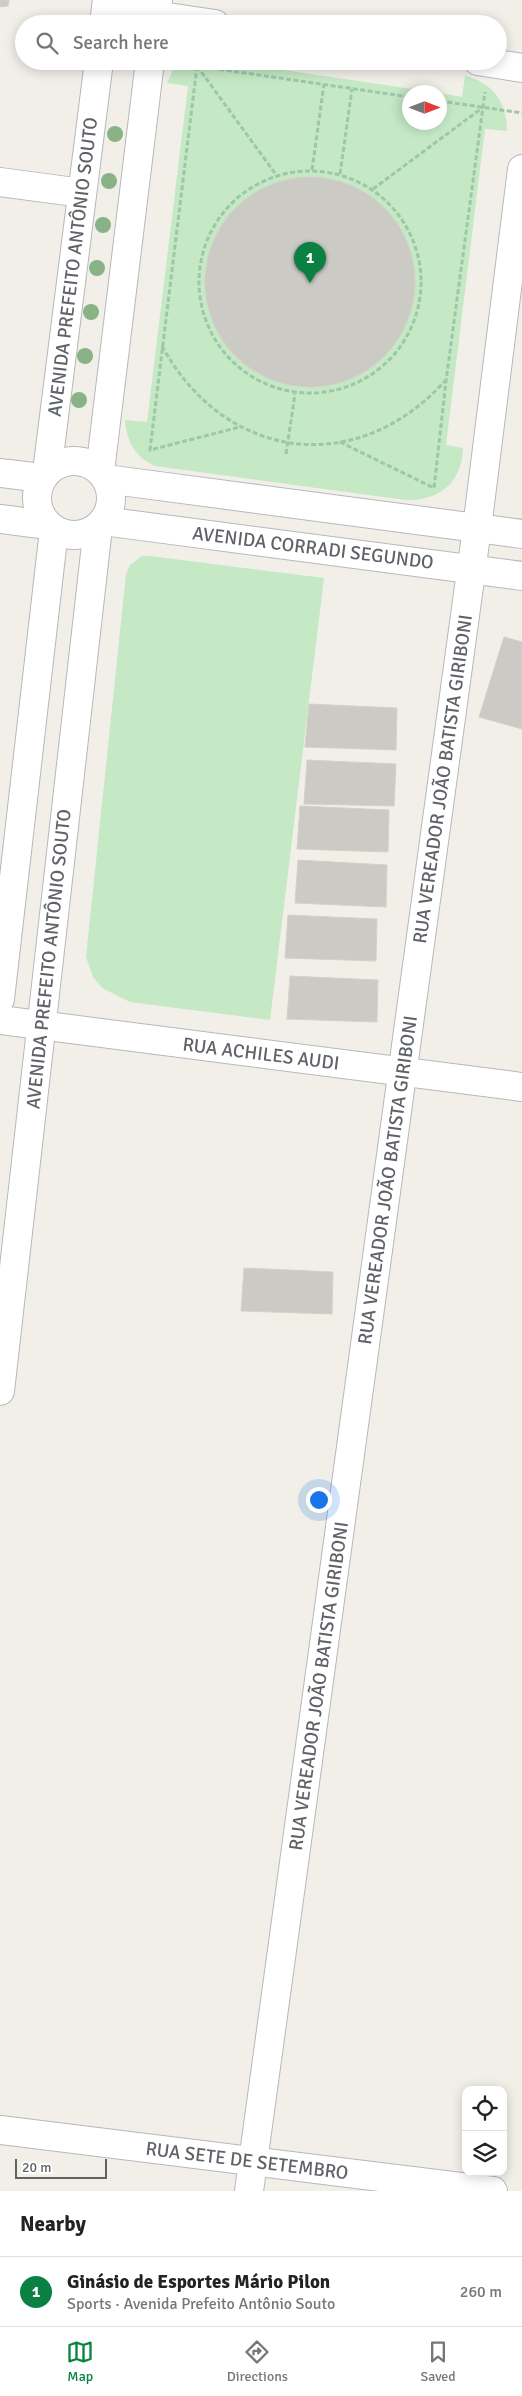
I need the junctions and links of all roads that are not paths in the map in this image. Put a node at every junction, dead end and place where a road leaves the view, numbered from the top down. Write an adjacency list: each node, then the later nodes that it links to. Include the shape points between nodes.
1 (105, 11): 2 (street)
2 (156, 13)
3 (507, 66): 4 (street)
4 (522, 68)
5 (98, 70): 9 (street, AVENIDA PREFEITO ANTÔNIO SOUTO)
6 (149, 70): 13 (street)
7 (522, 169): 10 (street, RUA VEREADOR JOÃO BATISTA GIRIBONI)
8 (0, 182): 9 (street)
9 (82, 193): 12 (street, AVENIDA PREFEITO ANTÔNIO SOUTO)
10 (518, 225): 17 (street, RUA VEREADOR JOÃO BATISTA GIRIBONI)
11 (0, 473): 12 (street)
12 (45, 475): 13 (street, via 68,461 90,464); 16 (street, via 38,487 38,508)
13 (103, 475): 15 (street, via 111,500); 17 (street)
14 (0, 519): 16 (street)
15 (101, 524): 16 (street, via 76,536 64,535); 19 (street, AVENIDA CORRADI SEGUNDO); 23 (street, AVENIDA PREFEITO ANTÔNIO SOUTO)
16 (51, 527): 21 (street)
17 (477, 528): 18 (street); 19 (street, RUA VEREADOR JOÃO BATISTA GIRIBONI)
18 (522, 534)
19 (472, 569): 20 (street, AVENIDA CORRADI SEGUNDO); 24 (street, RUA VEREADOR JOÃO BATISTA GIRIBONI)
20 (522, 576)
21 (0, 999)
22 (0, 1020): 23 (street, RUA ACHILES AUDI)
23 (41, 1025): 24 (street, RUA ACHILES AUDI); 26 (street, AVENIDA PREFEITO ANTÔNIO SOUTO)
24 (403, 1072): 25 (street, RUA ACHILES AUDI); 28 (street, RUA VEREADOR JOÃO BATISTA GIRIBONI)
25 (522, 1088)
26 (0, 1391)
27 (0, 2130): 28 (street, RUA SETE DE SETEMBRO)
28 (253, 2162): 29 (street, RUA VEREADOR JOÃO BATISTA GIRIBONI); 30 (street, RUA SETE DE SETEMBRO)
29 (249, 2191)
30 (493, 2191)

